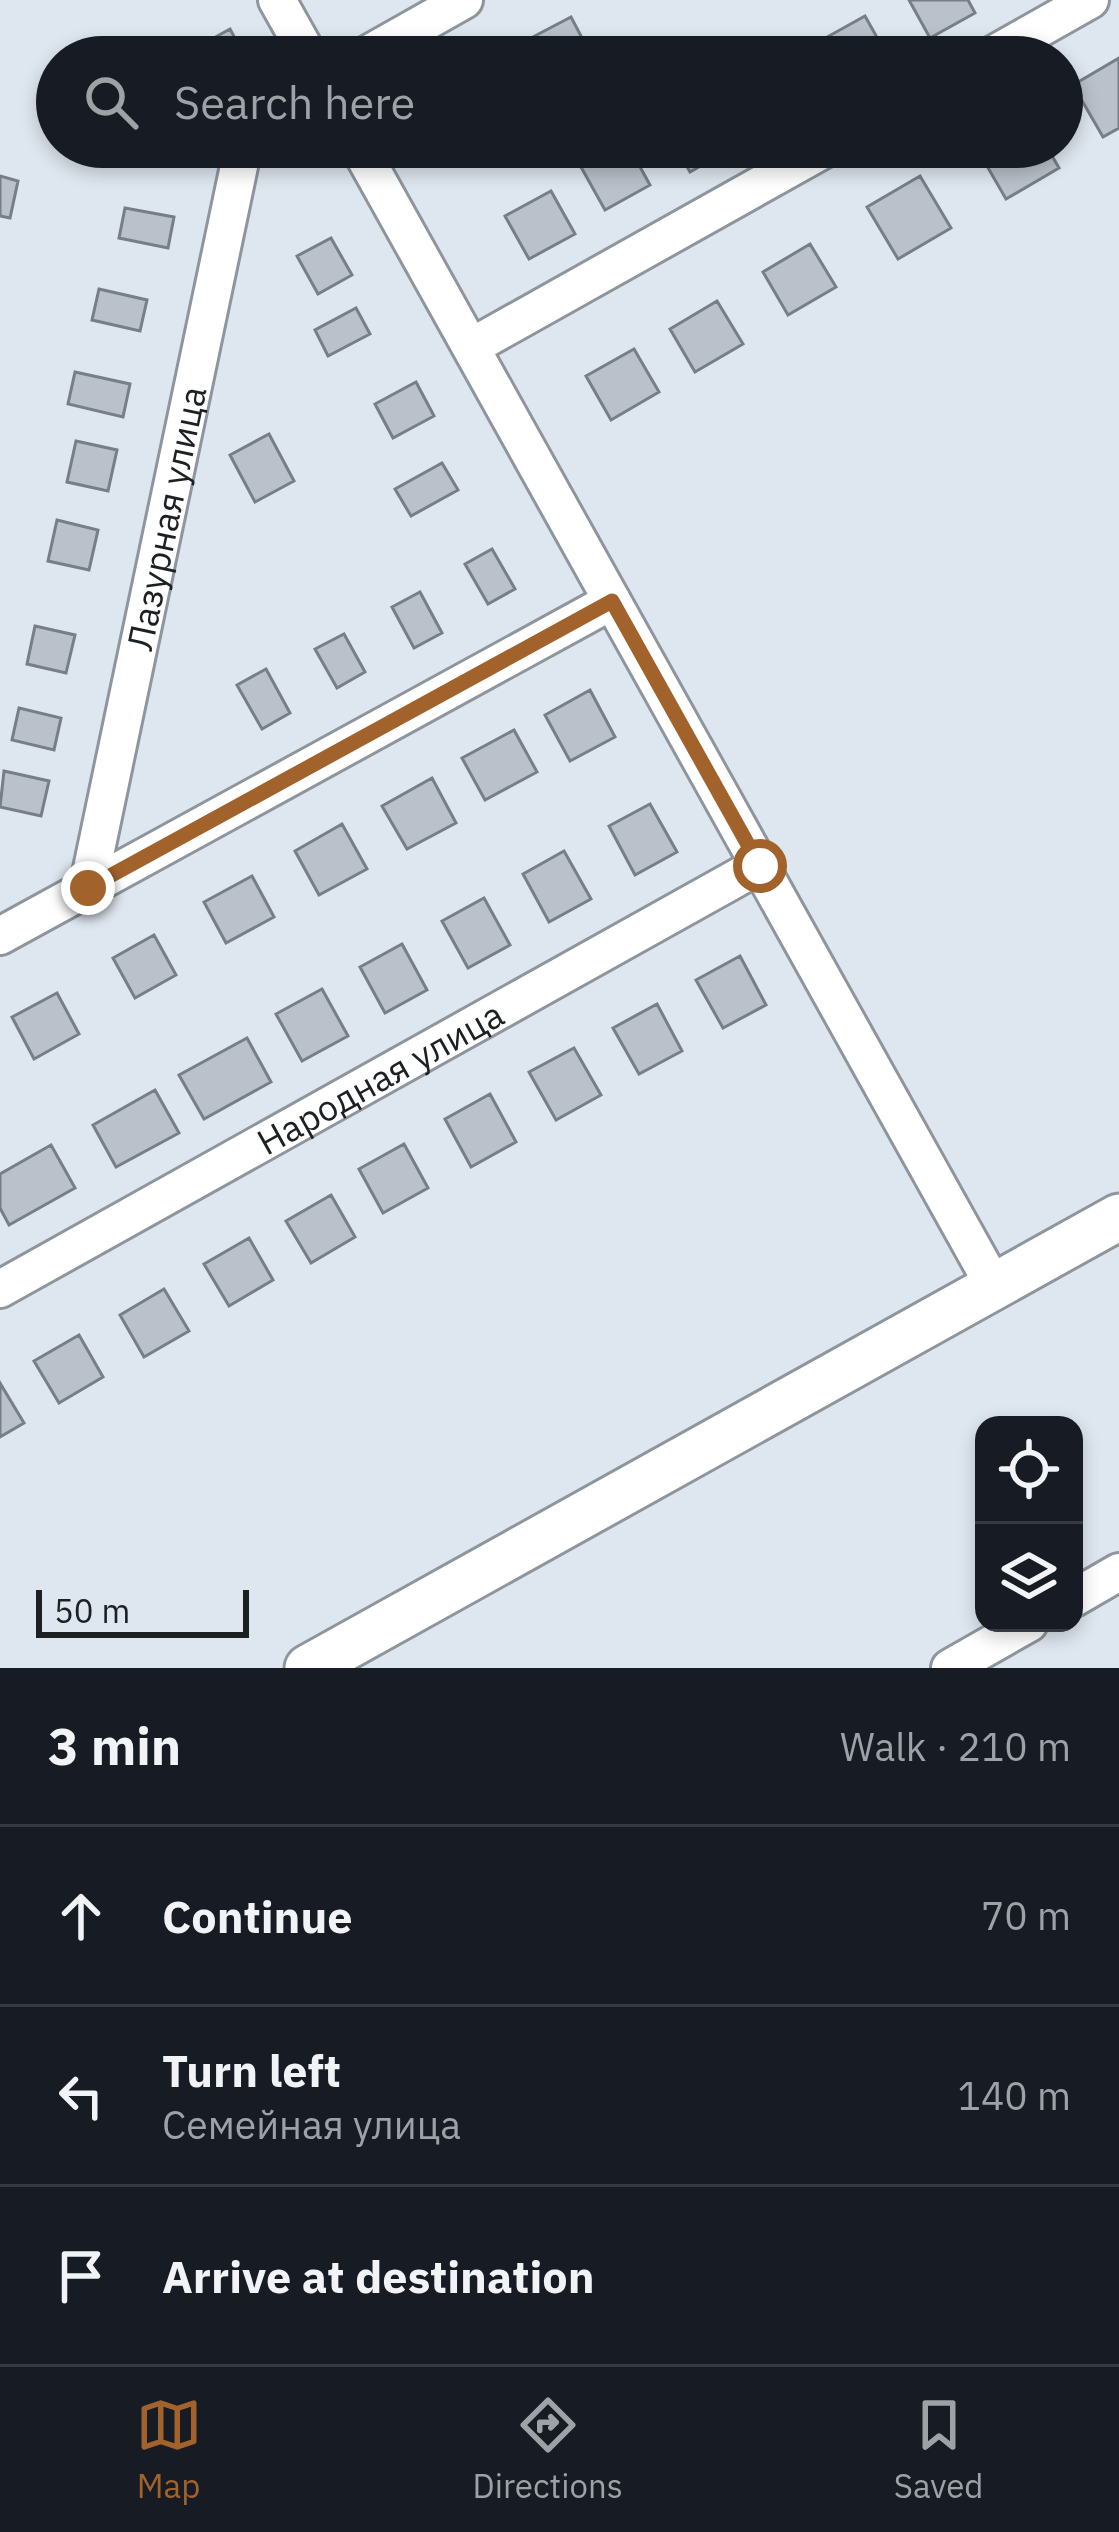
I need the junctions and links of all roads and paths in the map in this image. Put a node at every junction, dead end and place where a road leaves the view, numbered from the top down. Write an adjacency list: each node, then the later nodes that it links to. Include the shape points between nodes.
1 (277, 0): 4 (street)
2 (464, 0): 5 (street)
3 (1090, 0): 6 (street)
4 (297, 36)
5 (400, 36)
6 (1026, 36)
7 (239, 168): 13 (street, Лазурная улица)
8 (371, 168): 10 (street)
9 (791, 168): 10 (street)
10 (471, 347): 11 (street)
11 (612, 601): 12 (street); 13 (street)
12 (760, 866): 16 (street); 17 (street, Народная улица)
13 (88, 888): 14 (street)
14 (0, 936)
15 (1119, 1217): 16 (main road)
16 (994, 1286): 21 (main road)
17 (0, 1289)
18 (1119, 1572): 19 (street)
19 (1083, 1593)
20 (1013, 1632): 22 (street)
21 (308, 1668)
22 (950, 1668)

